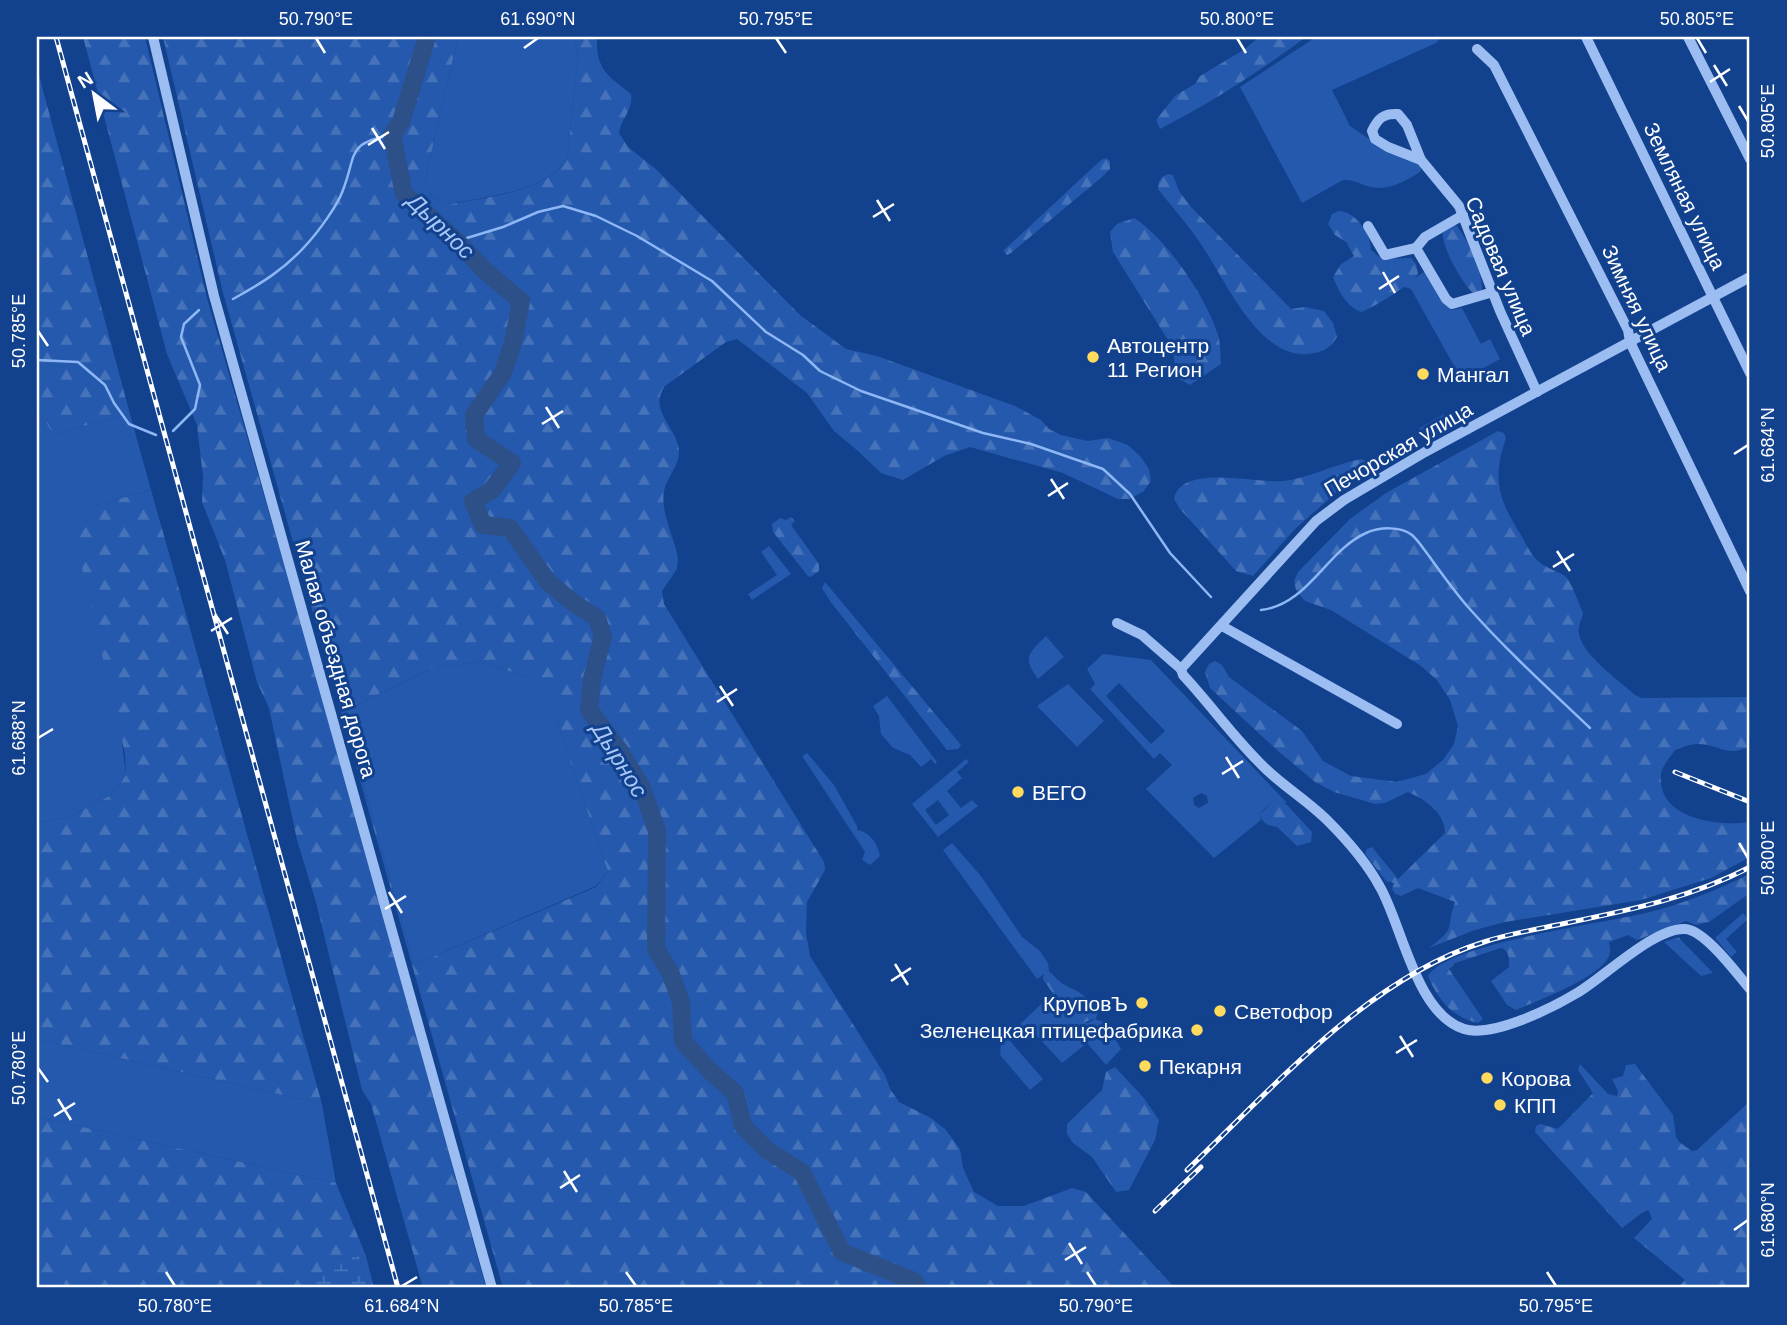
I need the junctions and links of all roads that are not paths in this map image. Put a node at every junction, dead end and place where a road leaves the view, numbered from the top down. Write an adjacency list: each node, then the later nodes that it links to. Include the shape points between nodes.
1 (153, 37): 22 (street, Малая объездная дорога, via 214,296)
2 (1586, 37): 12 (street, Земляная улица)
3 (1688, 37): 5 (street)
4 (1477, 49): 13 (street, Зимняя улица, via 1494,65 1527,126)
5 (1750, 159)
6 (1421, 160): 6 (street, Садовая улица, via 1375,139 1372,131 1381,117 1398,114); 7 (street, Садовая улица)
7 (1463, 215): 9 (street, via 1425,237); 11 (street, Садовая улица)
8 (1368, 226): 9 (street, via 1385,255)
9 (1416, 248): 11 (street, via 1452,304)
10 (1750, 277): 12 (street, Печорская улица)
11 (1493, 292): 15 (street, Садовая улица)
12 (1713, 297): 13 (street, Печорская улица); 14 (street, Земляная улица)
13 (1630, 342): 15 (street, Печорская улица); 16 (street, Зимняя улица)
14 (1750, 373)
15 (1537, 392): 18 (street, Печорская улица, via 1327,512)
16 (1750, 591)
17 (1117, 623): 19 (street, via 1142,635)
18 (1222, 626): 19 (street, Печорская улица); 20 (street)
19 (1182, 672): 21 (street, via 1232,734 1328,821 1372,872 1415,973 1438,1009 1457,1027 1481,1032 1514,1022 1578,993 1650,942 1686,929 1704,937)
20 (1397, 724)
21 (1750, 989)
22 (492, 1288)

